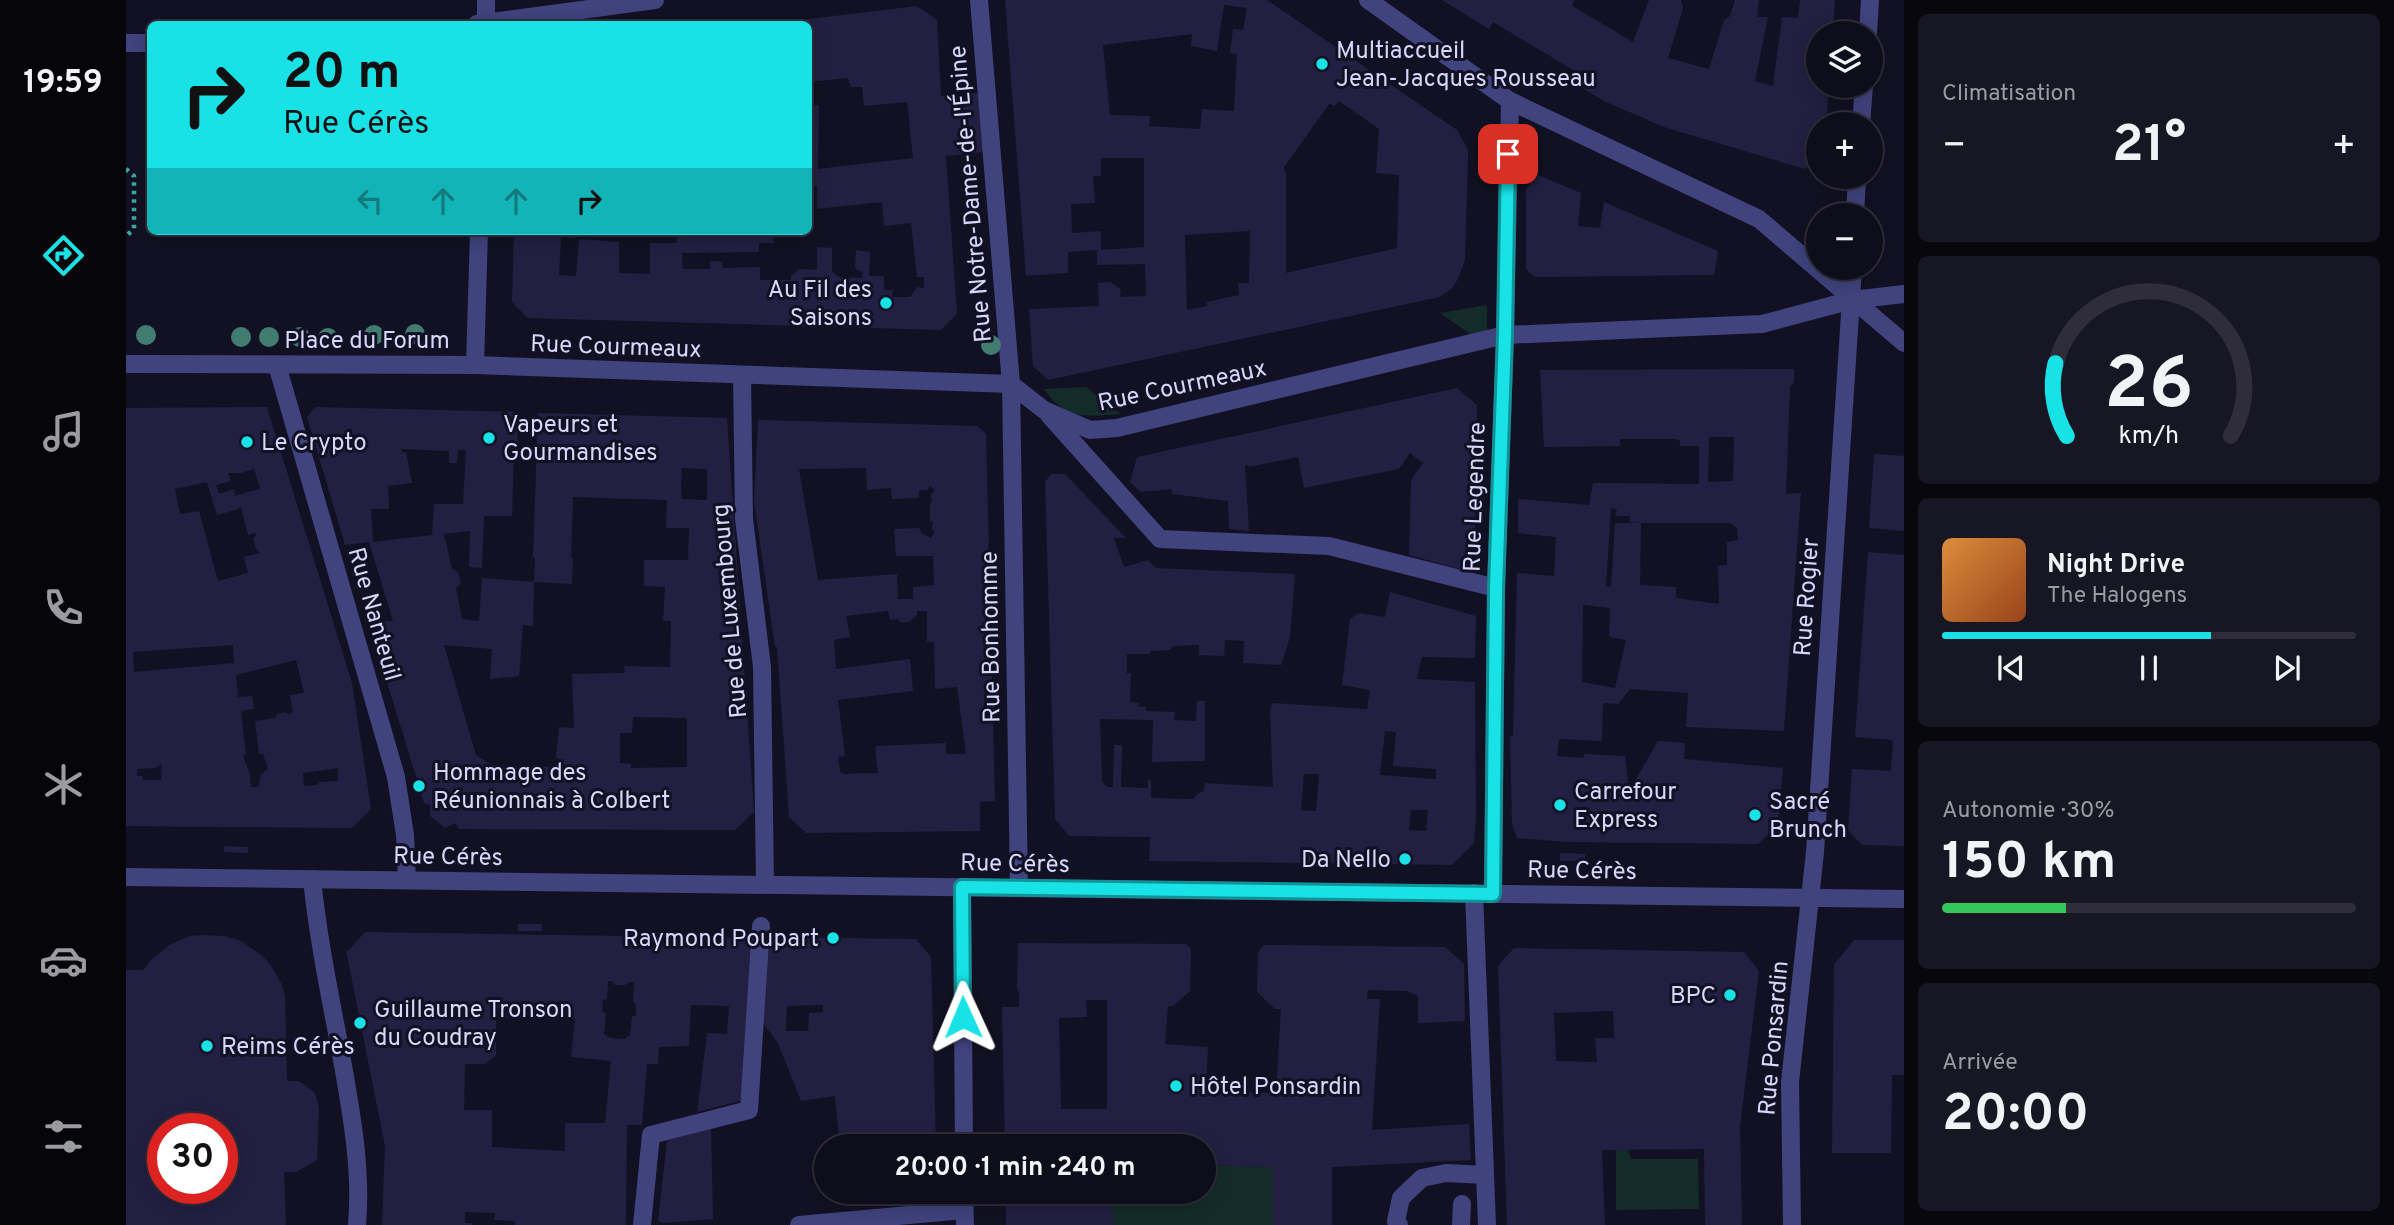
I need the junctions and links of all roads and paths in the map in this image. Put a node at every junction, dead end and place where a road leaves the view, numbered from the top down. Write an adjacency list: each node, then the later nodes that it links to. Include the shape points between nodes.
1 (486, 0): 6 (street)
2 (655, 0): 7 (street)
3 (979, 0): 24 (street, Rue Notre-Dame-de-l'Épine)
4 (1368, 0): 11 (street)
5 (1870, 0): 8 (street)
6 (483, 21)
7 (504, 21)
8 (1869, 21)
9 (126, 43): 10 (street)
10 (147, 43)
11 (1510, 102): 17 (street, via 1759,219); 18 (street, Rue Legendre)
12 (126, 169): 14 (path, via 134,176 134,229)
13 (479, 235): 22 (street, Place du Forum)
14 (126, 236)
15 (1853, 280): 17 (street, Rue Rogier)
16 (1904, 294): 17 (street, Rue Courmeaux)
17 (1852, 300): 18 (street, Rue Courmeaux, via 1762,324); 19 (street); 35 (street, Rue Rogier)
18 (1505, 335): 25 (street, Rue Courmeaux, via 1117,428 1090,430); 26 (street, Rue Legendre)
19 (1904, 343)
20 (126, 364): 21 (street, Place du Forum)
21 (277, 365): 22 (street, Place du Forum); 29 (street, Rue Nanteuil, via 396,777)
22 (475, 365): 23 (street, Rue Courmeaux)
23 (742, 375): 24 (street, Rue Courmeaux); 30 (street, Rue de Luxembourg, via 744,519 762,667)
24 (1011, 384): 25 (street, Rue Courmeaux); 32 (street, Rue Bonhomme)
25 (1044, 410): 26 (street, via 1160,539 1329,546)
26 (1496, 588): 34 (street, Rue Legendre)
27 (126, 877): 28 (street, Rue Cérès)
28 (312, 879): 29 (street, Rue Cérès); 43 (street, via 353,1119)
29 (407, 880): 30 (street, Rue Cérès)
30 (765, 885): 31 (street, Rue Cérès)
31 (962, 887): 32 (street, Rue Cérès); 38 (street)
32 (1019, 888): 33 (street, Rue Cérès)
33 (1474, 893): 34 (street, Rue Cérès); 39 (street)
34 (1493, 894): 35 (street, Rue Cérès)
35 (1811, 897): 36 (street, Rue Cérès); 49 (street, Rue Ponsardin, via 1790,1082)
36 (1904, 899)
37 (761, 926): 44 (street, via 749,1110 651,1135)
38 (964, 1134)
39 (1485, 1175): 46 (street, via 1446,1173 1422,1178 1401,1198); 48 (street)
40 (1462, 1204): 47 (street)
41 (964, 1209): 42 (street)
42 (818, 1224): 45 (street)
43 (357, 1225)
44 (642, 1225)
45 (799, 1225)
46 (1399, 1225)
47 (1461, 1225)
48 (1487, 1225)
49 (1792, 1225)

